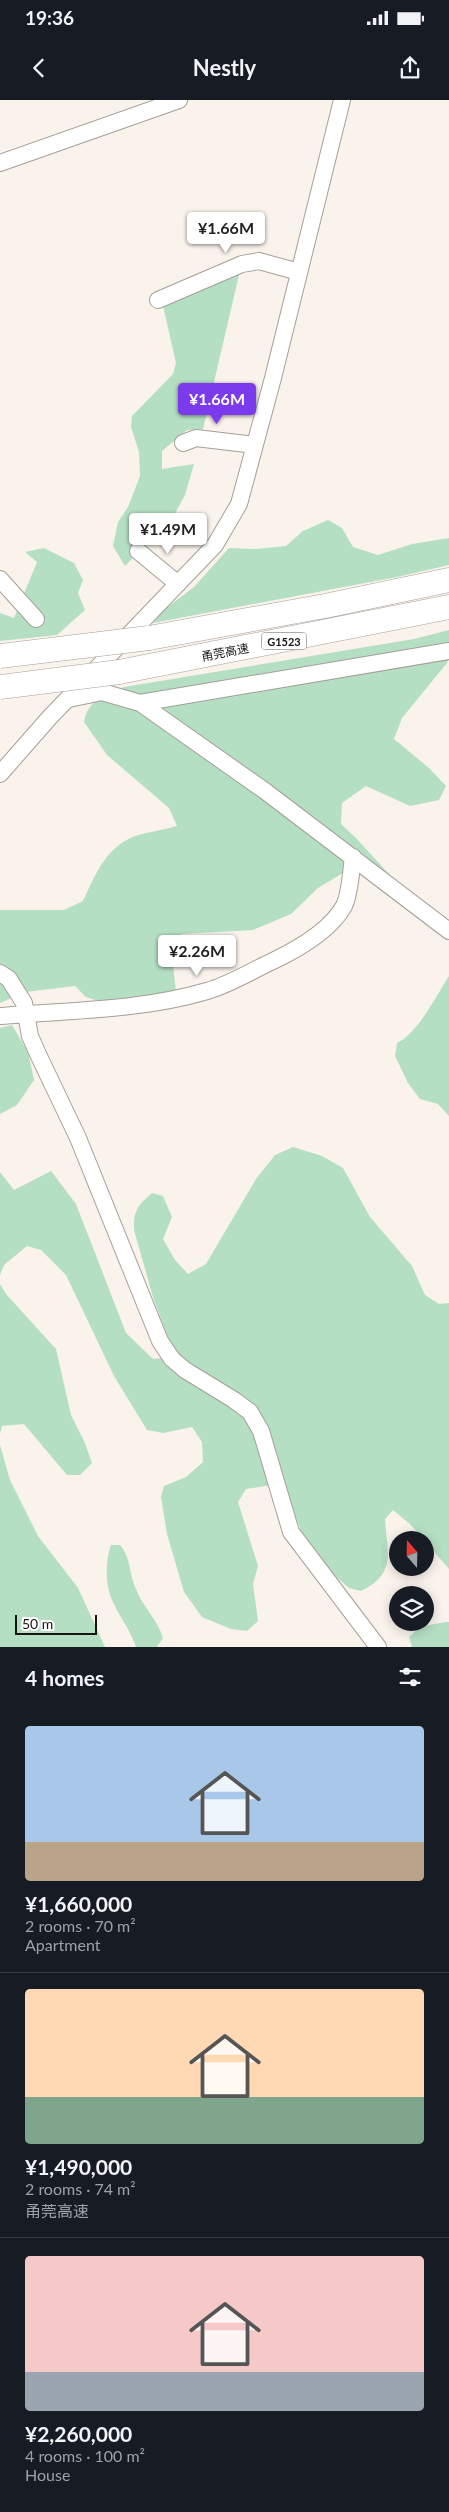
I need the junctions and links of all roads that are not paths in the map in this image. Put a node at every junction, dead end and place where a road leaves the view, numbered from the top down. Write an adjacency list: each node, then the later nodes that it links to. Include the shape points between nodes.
1 (179, 100): 3 (street)
2 (342, 100): 4 (street)
3 (0, 163)
4 (299, 272): 5 (street, via 259,261 242,264); 7 (street)
5 (158, 300)
6 (183, 443): 7 (street, via 196,438)
7 (255, 445): 11 (street, via 239,504 215,545)
8 (138, 551): 11 (street)
9 (0, 578): 13 (street)
10 (449, 580): 15 (highway, G1523, bridge, via 149,638)
11 (178, 584): 17 (street)
12 (449, 607): 16 (highway, 甬莞高速 / G1523, bridge, via 119,672)
13 (36, 619)
14 (449, 651): 18 (street)
15 (0, 656)
16 (0, 687)
17 (68, 699): 18 (street, via 102,692); 19 (street)
18 (140, 703): 20 (street)
19 (0, 774)
20 (353, 857): 21 (street); 23 (street, via 348,893 336,916 317,935 242,978 209,991 142,1006)
21 (449, 931)
22 (0, 973): 23 (street, via 17,989)
23 (26, 1014): 24 (street); 25 (street, via 30,1036 78,1138 160,1341 172,1359 185,1370 250,1412 262,1431 291,1532)
24 (0, 1016)
25 (378, 1647)

